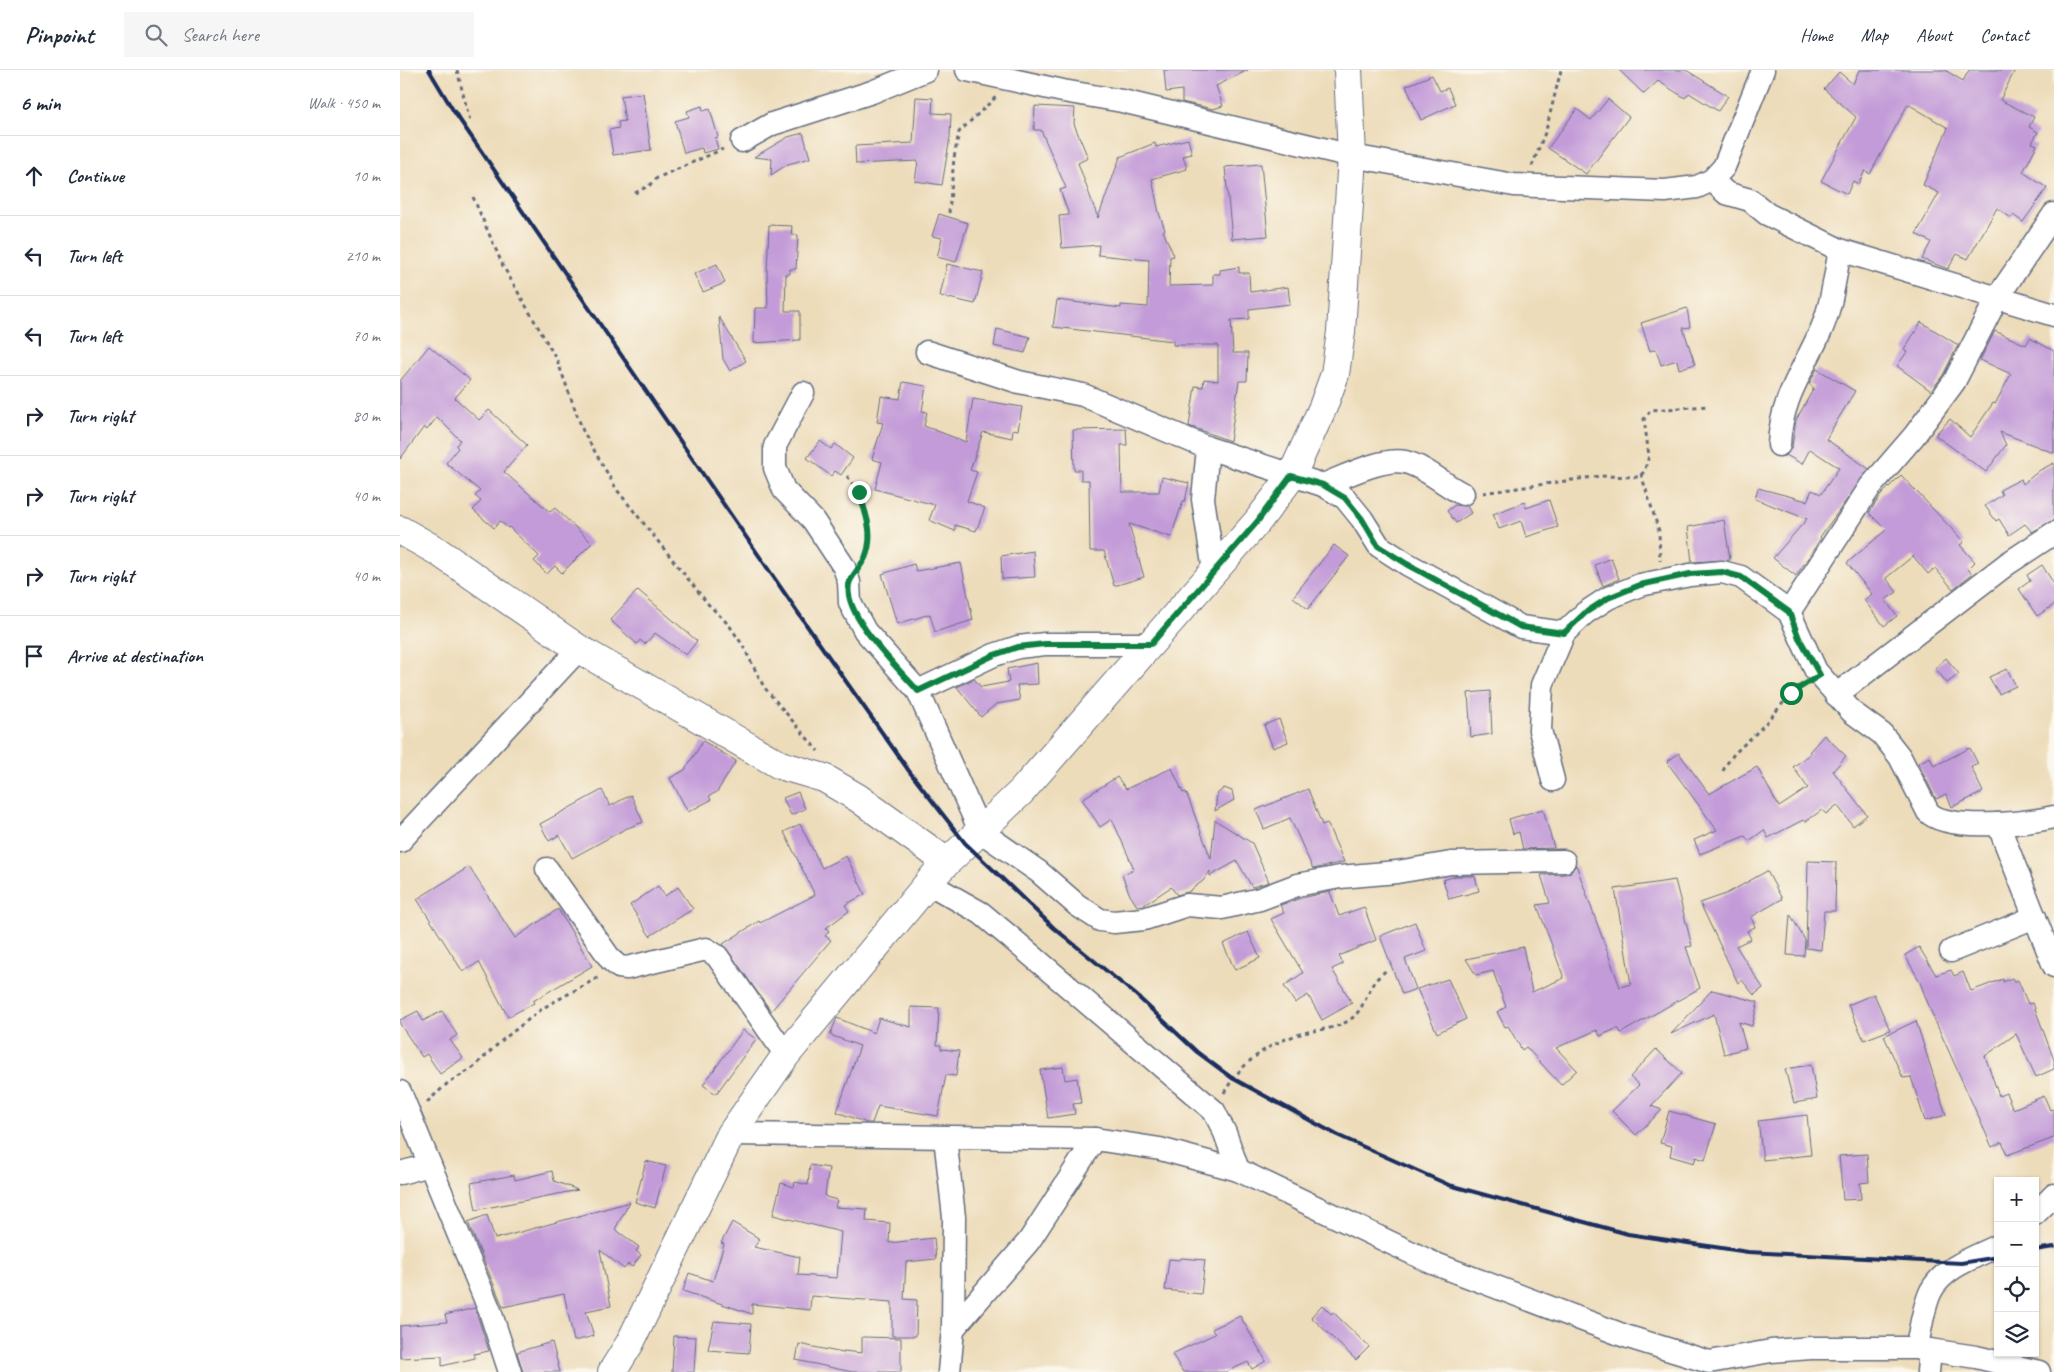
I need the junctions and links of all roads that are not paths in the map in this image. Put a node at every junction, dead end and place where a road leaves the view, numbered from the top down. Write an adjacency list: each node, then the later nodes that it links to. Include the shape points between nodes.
1 (926, 70): 5 (street, via 872,92 772,124)
2 (968, 70): 6 (street, via 1122,101)
3 (1348, 70): 6 (main road)
4 (1763, 70): 7 (street, via 1724,167)
5 (742, 141)
6 (1352, 156): 7 (street, via 1514,185 1665,191 1697,187); 16 (main road, via 1341,332 1335,374)
7 (1712, 180): 9 (street, via 1726,193 1750,200 1767,214)
8 (2054, 214): 10 (street)
9 (1840, 250): 10 (street); 14 (street, via 1823,326 1788,394 1780,423)
10 (1997, 298): 11 (street); 22 (street, via 1954,382 1870,487)
11 (2054, 315)
12 (927, 352): 15 (street, via 1019,382 1083,395)
13 (804, 393): 26 (street, via 775,446 774,468 784,490 813,520 844,567 850,582 850,603 865,631)
14 (1779, 445)
15 (1208, 448): 16 (street); 21 (street, via 1204,499)
16 (1291, 476): 17 (street); 21 (main road, via 1257,522)
17 (1323, 485): 18 (street, via 1357,471 1404,461); 23 (street, via 1345,498 1378,546 1407,564 1521,627)
18 (1463, 494)
19 (400, 530): 25 (main road, via 437,551)
20 (2054, 533): 27 (street, via 2007,564)
21 (1214, 571): 24 (main road)
22 (1789, 612): 23 (street, via 1741,577 1722,572 1640,585 1608,598 1585,613); 27 (street, via 1799,638 1820,675)
23 (1564, 633): 28 (street, via 1542,684 1540,730)
24 (1151, 644): 26 (street, via 1018,647); 31 (main road, via 1021,792)
25 (579, 650): 32 (street); 34 (main road, via 780,765 824,778 858,798)
26 (918, 691): 31 (street)
27 (1836, 695): 30 (street, via 1852,712 1882,734 1900,756 1933,818)
28 (1553, 780)
29 (2054, 817): 30 (street)
30 (1998, 824): 37 (street)
31 (980, 831): 33 (street, via 1039,872 1077,905 1100,920 1114,922 1144,919 1187,905 1222,908 1340,877 1451,863); 34 (main road)
32 (400, 841)
33 (1564, 861)
34 (947, 862): 36 (main road)
35 (547, 869): 40 (street, via 619,967 627,968 706,949 717,956)
36 (928, 883): 40 (main road); 46 (street, via 981,913 1214,1111)
37 (2035, 917): 38 (street); 39 (street)
38 (1951, 950)
39 (2054, 966)
40 (786, 1055): 42 (main road)
41 (400, 1092): 45 (street)
42 (731, 1134): 43 (street); 55 (main road, via 630,1343)
43 (946, 1137): 44 (street); 51 (street, via 954,1217)
44 (1095, 1139): 46 (street, via 1160,1149); 51 (street, via 1029,1240)
45 (430, 1165): 47 (street); 54 (street, via 490,1311)
46 (1238, 1170): 53 (street, via 1433,1263)
47 (400, 1173)
48 (2054, 1195): 49 (street)
49 (2039, 1210)
50 (1994, 1248): 52 (street, via 1961,1263 1939,1280 1931,1292)
51 (953, 1328): 56 (street)
52 (1925, 1357): 53 (street, via 1811,1348 1771,1351); 57 (street, via 1976,1357)
53 (1706, 1367)
54 (510, 1372)
55 (612, 1372)
56 (949, 1372)
57 (2039, 1372)

